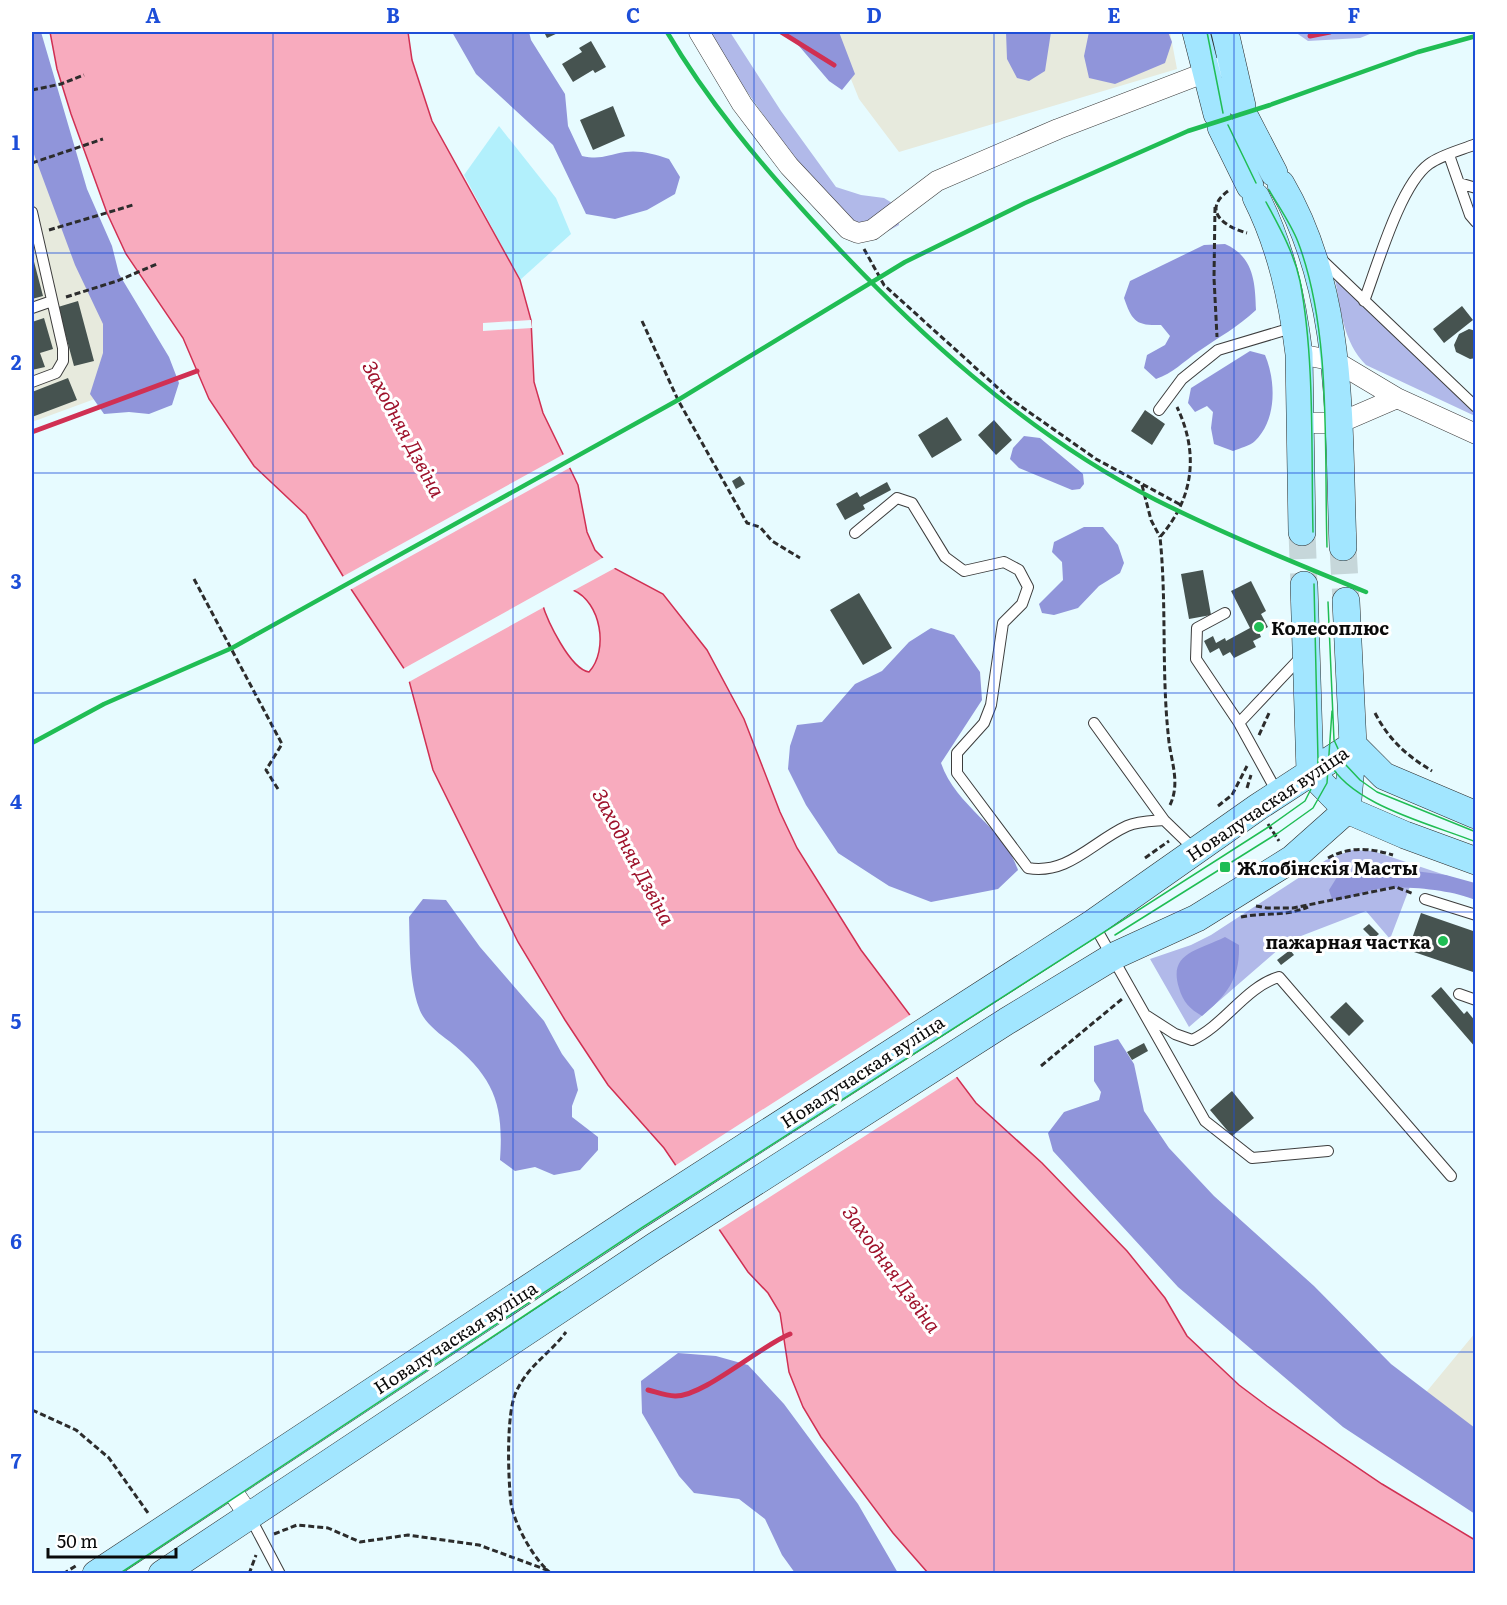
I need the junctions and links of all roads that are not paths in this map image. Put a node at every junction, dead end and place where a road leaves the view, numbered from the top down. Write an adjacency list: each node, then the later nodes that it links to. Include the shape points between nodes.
1 (699, 32): 5 (street, via 742,105 789,166 848,229 858,233 872,230 937,181)
2 (1196, 32): 5 (main road)
3 (1226, 32): 4 (main road)
4 (1232, 63): 5 (street); 6 (main road)
5 (1205, 72): 6 (main road)
6 (1232, 117): 14 (main road, via 1278,179); 18 (main road, via 1245,191 1280,255)
7 (1476, 144): 8 (lane)
8 (1449, 155): 9 (lane); 16 (lane, via 1429,163 1417,176 1400,208)
9 (1459, 183): 10 (lane); 12 (lane)
10 (1476, 188)
11 (32, 212): 13 (lane)
12 (1476, 222)
13 (34, 235): 15 (lane)
14 (1313, 254): 16 (lane, via 1328,263); 20 (main road, via 1325,293)
15 (52, 302): 17 (lane); 21 (lane, via 63,361 56,373)
16 (1364, 302): 23 (lane)
17 (32, 308)
18 (1296, 327): 19 (main road); 24 (lane, via 1218,350 1170,392)
19 (1299, 354): 20 (street); 25 (main road)
20 (1335, 361): 22 (street); 26 (main road)
21 (32, 382)
22 (1397, 398): 26 (street); 27 (street)
23 (1476, 407)
24 (1159, 410)
25 (1299, 423): 26 (street); 28 (main road)
26 (1339, 423): 30 (main road)
27 (1476, 434)
28 (1302, 532)
29 (855, 533): 42 (lane, via 897,498 912,503 945,557 964,571 1004,562 1019,570 1028,587 1022,604 1003,623 991,705 984,723 957,753 957,772 1028,868 1045,871 1065,865 1130,825)
30 (1343, 547)
31 (1304, 585): 34 (main road)
32 (1346, 601): 37 (main road)
33 (1225, 613): 36 (lane, via 1197,628 1196,659)
34 (1307, 650): 36 (lane); 38 (main road)
35 (1094, 723): 42 (lane)
36 (1239, 723): 39 (lane)
37 (1353, 745): 38 (main road, Новалучаская вуліца); 40 (main road, Новалучаская вуліца); 41 (main road, via 1384,776)
38 (1310, 772): 39 (main road, Новалучаская вуліца); 40 (main road)
39 (1278, 793): 43 (main road, Новалучаская вуліца)
40 (1347, 810): 44 (main road); 48 (main road, Новалучаская вуліца, via 1292,859 1216,907)
41 (1476, 815)
42 (1164, 820): 43 (lane)
43 (1195, 850): 47 (main road, Новалучаская вуліца)
44 (1476, 861)
45 (1425, 899): 46 (lane)
46 (1476, 915)
47 (1093, 923): 48 (lane); 54 (main road, Новалучаская вуліца, via 636,1217)
48 (1114, 956): 51 (lane); 55 (main road, Новалучаская вуліца, via 655,1246)
49 (1459, 994): 50 (lane)
50 (1476, 1000)
51 (1146, 1016): 52 (lane, via 1205,1121 1252,1158); 53 (lane, via 1192,1040 1210,1032 1265,981 1279,977)
52 (1328, 1151)
53 (1451, 1176)
54 (229, 1486): 55 (street); 56 (main road, Новалучаская вуліца)
55 (256, 1528): 57 (main road, Новалучаская вуліца); 58 (lane)
56 (96, 1574)
57 (162, 1574)
58 (280, 1574)

